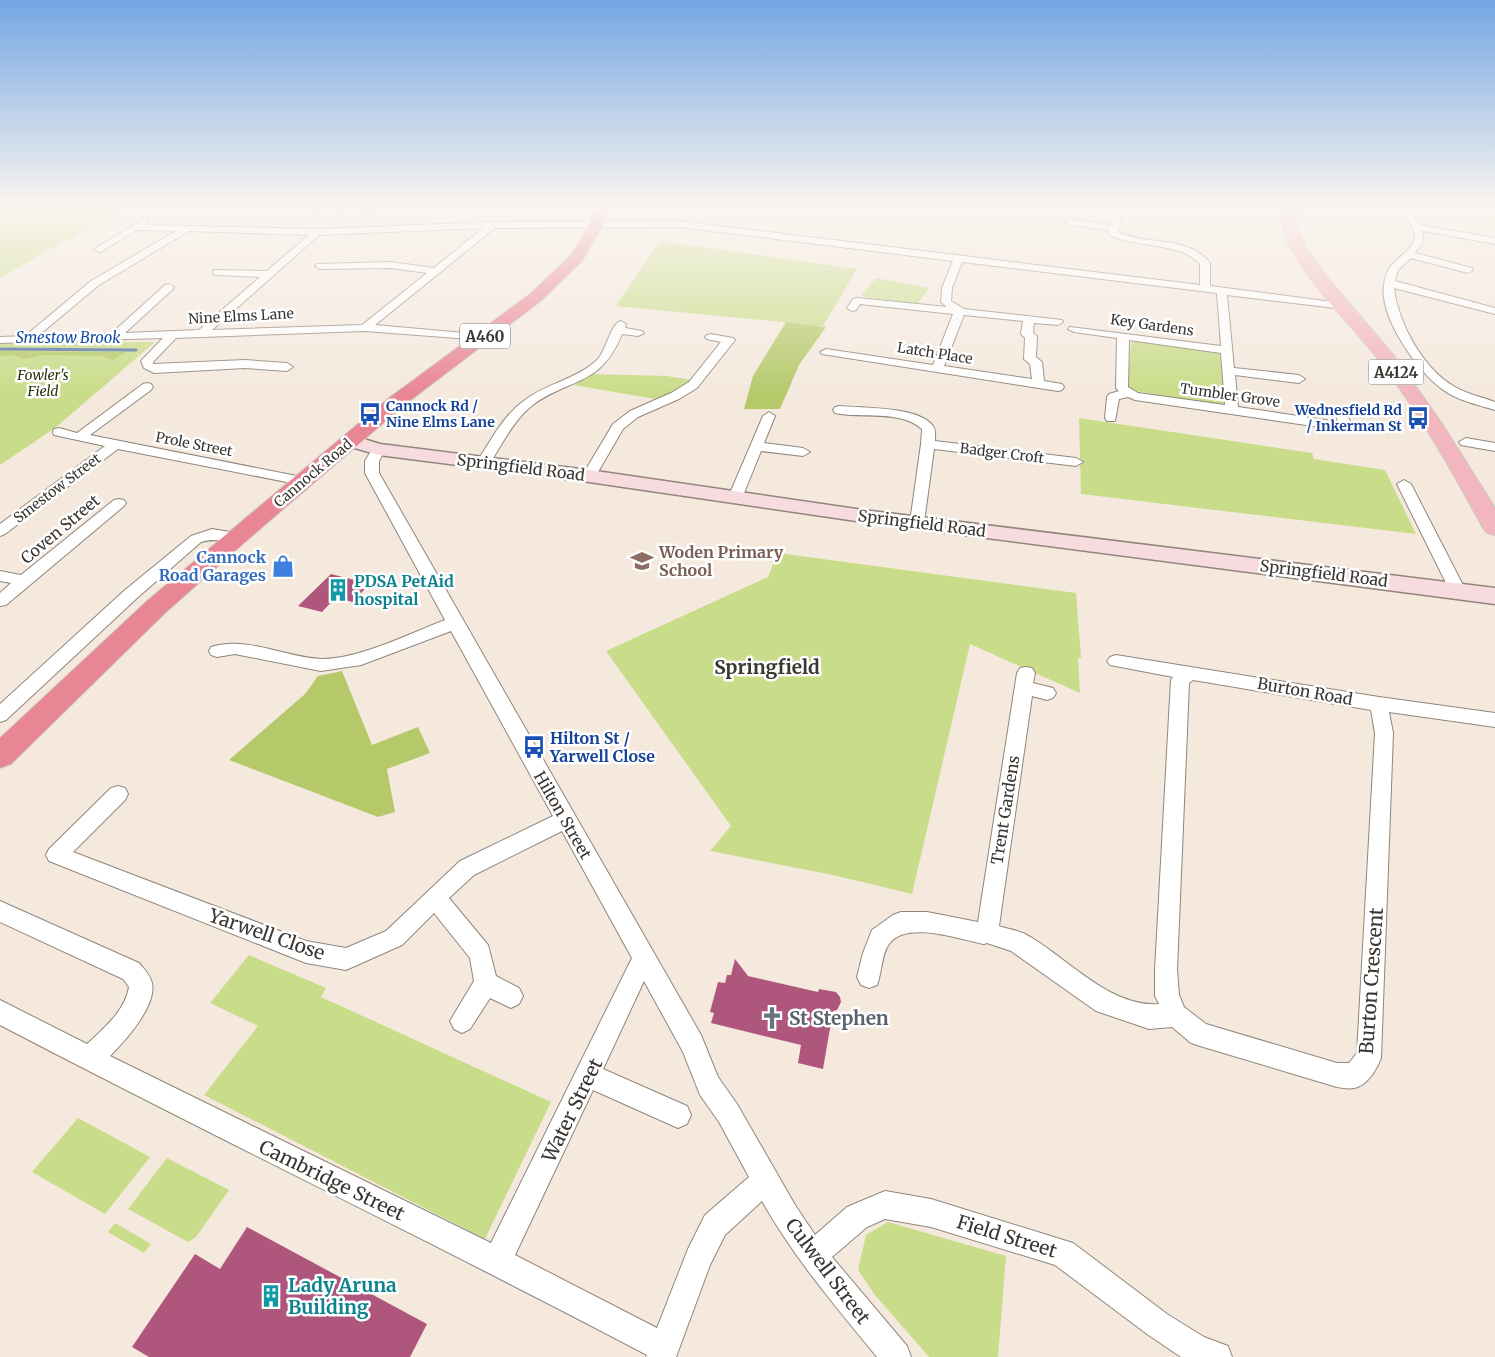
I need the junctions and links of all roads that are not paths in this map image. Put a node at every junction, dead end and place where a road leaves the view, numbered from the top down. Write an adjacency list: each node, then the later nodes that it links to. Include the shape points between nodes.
1 (119, 268): 37 (street, via 95,283)
2 (275, 268): 16 (street)
3 (416, 268): 14 (street)
4 (439, 268): 14 (street)
5 (567, 268): 35 (highway, Cannock Road / A460)
6 (955, 268): 24 (street, via 947,288 946,302)
7 (1038, 268): 18 (street)
8 (1205, 268): 18 (street)
9 (1314, 268): 21 (main road, A4124)
10 (1327, 268): 23 (main road, A4124)
11 (1396, 268): 17 (street)
12 (1462, 268): 13 (street)
13 (1468, 270)
14 (436, 271): 28 (street)
15 (217, 272): 16 (street, via 237,269)
16 (269, 274): 30 (street)
17 (1389, 283): 25 (street); 51 (street, via 1390,303 1400,330 1433,374 1446,387)
18 (1205, 290): 19 (street)
19 (1222, 292): 21 (street); 39 (street)
20 (146, 293): 34 (street, via 165,290)
21 (1344, 306): 23 (main road); 60 (main road, A4124)
22 (852, 308): 24 (street, via 856,301)
23 (1364, 309): 60 (main road, A4124, via 1428,390)
24 (960, 311): 26 (street); 43 (street)
25 (1495, 311)
26 (1029, 319): 27 (street); 47 (street, via 1030,359 1036,362)
27 (1058, 322)
28 (366, 328): 30 (street, Nine Elms Lane); 35 (street, Nine Elms Lane)
29 (1074, 329): 33 (street, Key Gardens)
30 (202, 333): 32 (street, Nine Elms Lane)
31 (638, 333): 68 (street, via 619,327 603,361 522,409)
32 (172, 335): 34 (street, Nine Elms Lane); 41 (street, via 147,361 148,366 154,369)
33 (1123, 336): 39 (street, Key Gardens); 50 (street, via 1122,388)
34 (114, 337): 37 (street, Nine Elms Lane)
35 (483, 337): 59 (highway, Cannock Road / A460)
36 (711, 337): 69 (street, via 729,340 693,385 634,414 618,428)
37 (28, 339): 38 (street, Nine Elms Lane)
38 (0, 340)
39 (1226, 350): 44 (street)
40 (826, 352): 43 (street, Latch Place)
41 (261, 365): 42 (street); 45 (street)
42 (287, 367)
43 (938, 368): 47 (street, Latch Place)
44 (1228, 371): 46 (street); 53 (street)
45 (253, 377)
46 (1299, 379)
47 (1038, 384): 48 (street, Latch Place)
48 (1058, 387)
49 (148, 392): 58 (street)
50 (1127, 393): 53 (street, Tumbler Grove); 56 (street, via 1113,397)
51 (1495, 406)
52 (839, 410): 62 (street, via 920,420 928,428)
53 (1232, 411): 55 (street, Tumbler Grove, via 1347,427)
54 (769, 416): 63 (street)
55 (1342, 416)
56 (1111, 418)
57 (59, 432): 58 (street, Prole Street)
58 (79, 437): 61 (street, Prole Street)
59 (350, 441): 65 (street, Springfield Road); 70 (highway, Cannock Road / A460)
60 (1455, 442): 64 (street); 72 (main road, A4124); 76 (main road, A4124)
61 (115, 444): 70 (street, Prole Street); 77 (street, Smestow Street)
62 (928, 444): 67 (street, Badger Croft); 75 (street)
63 (757, 446): 66 (street); 73 (street)
64 (1495, 447)
65 (379, 449): 68 (street, Springfield Road); 84 (street, Hilton Street, via 372,461 372,473)
66 (803, 452)
67 (1076, 462)
68 (483, 463): 69 (street, Springfield Road)
69 (589, 476): 73 (street, Springfield Road)
70 (302, 482): 78 (highway, Cannock Road / A460)
71 (1404, 484): 81 (street)
72 (1495, 495)
73 (734, 498): 75 (street, Springfield Road)
74 (118, 503): 80 (street, Coven Street)
75 (917, 522): 81 (street, Springfield Road)
76 (1495, 528)
77 (0, 531)
78 (237, 537): 90 (street, via 212,534 196,539 131,594); 92 (highway, Cannock Road / A460)
79 (0, 576): 80 (street)
80 (25, 581): 83 (street, Coven Street)
81 (1458, 590): 82 (street, Springfield Road)
82 (1495, 596)
83 (0, 602)
84 (454, 623): 85 (street, via 355,662 321,665 235,648); 94 (street, Hilton Street)
85 (217, 651)
86 (1116, 661): 87 (street, Burton Road)
87 (1189, 674): 89 (street, Burton Road); 103 (street, Burton Crescent, via 1180,680 1166,970 1167,996)
88 (1046, 693): 97 (street, Trent Gardens, via 1025,680)
89 (1379, 704): 91 (street, Burton Road); 103 (street, Burton Crescent, via 1384,733 1369,1058 1354,1076 1337,1075 1200,1034)
90 (0, 715)
91 (1495, 720)
92 (5, 744)
93 (118, 794): 95 (street, Yarwell Close, via 56,855 306,952 346,959 394,938)
94 (565, 820): 95 (street, Yarwell Close, via 467,868); 98 (street, Hilton Street)
95 (435, 896): 100 (street, via 480,953)
96 (0, 911): 105 (street, via 131,971 141,984 139,1000 130,1014)
97 (987, 933): 99 (street, via 927,922 901,922 880,937); 103 (street, via 1018,942 1104,1003 1149,1017)
98 (644, 957): 106 (street, Water Street); 108 (street, Hilton Street, via 692,1044 709,1086)
99 (869, 977)
100 (486, 983): 101 (street); 104 (street)
101 (511, 996)
102 (0, 1012): 105 (street, Cambridge Street)
103 (1176, 1015)
104 (462, 1021)
105 (90, 1060): 110 (street, Cambridge Street)
106 (589, 1075): 107 (street); 110 (street, Water Street)
107 (678, 1115)
108 (766, 1180): 109 (street, Culwell Street); 111 (street, via 715,1225 698,1259)
109 (813, 1256): 112 (street, Culwell Street); 113 (street, Field Street, via 857,1217 885,1205 931,1213 1063,1252 1157,1324 1195,1349)
110 (497, 1262): 111 (street, Cambridge Street)
111 (662, 1352)
112 (896, 1357)
113 (1217, 1357)

